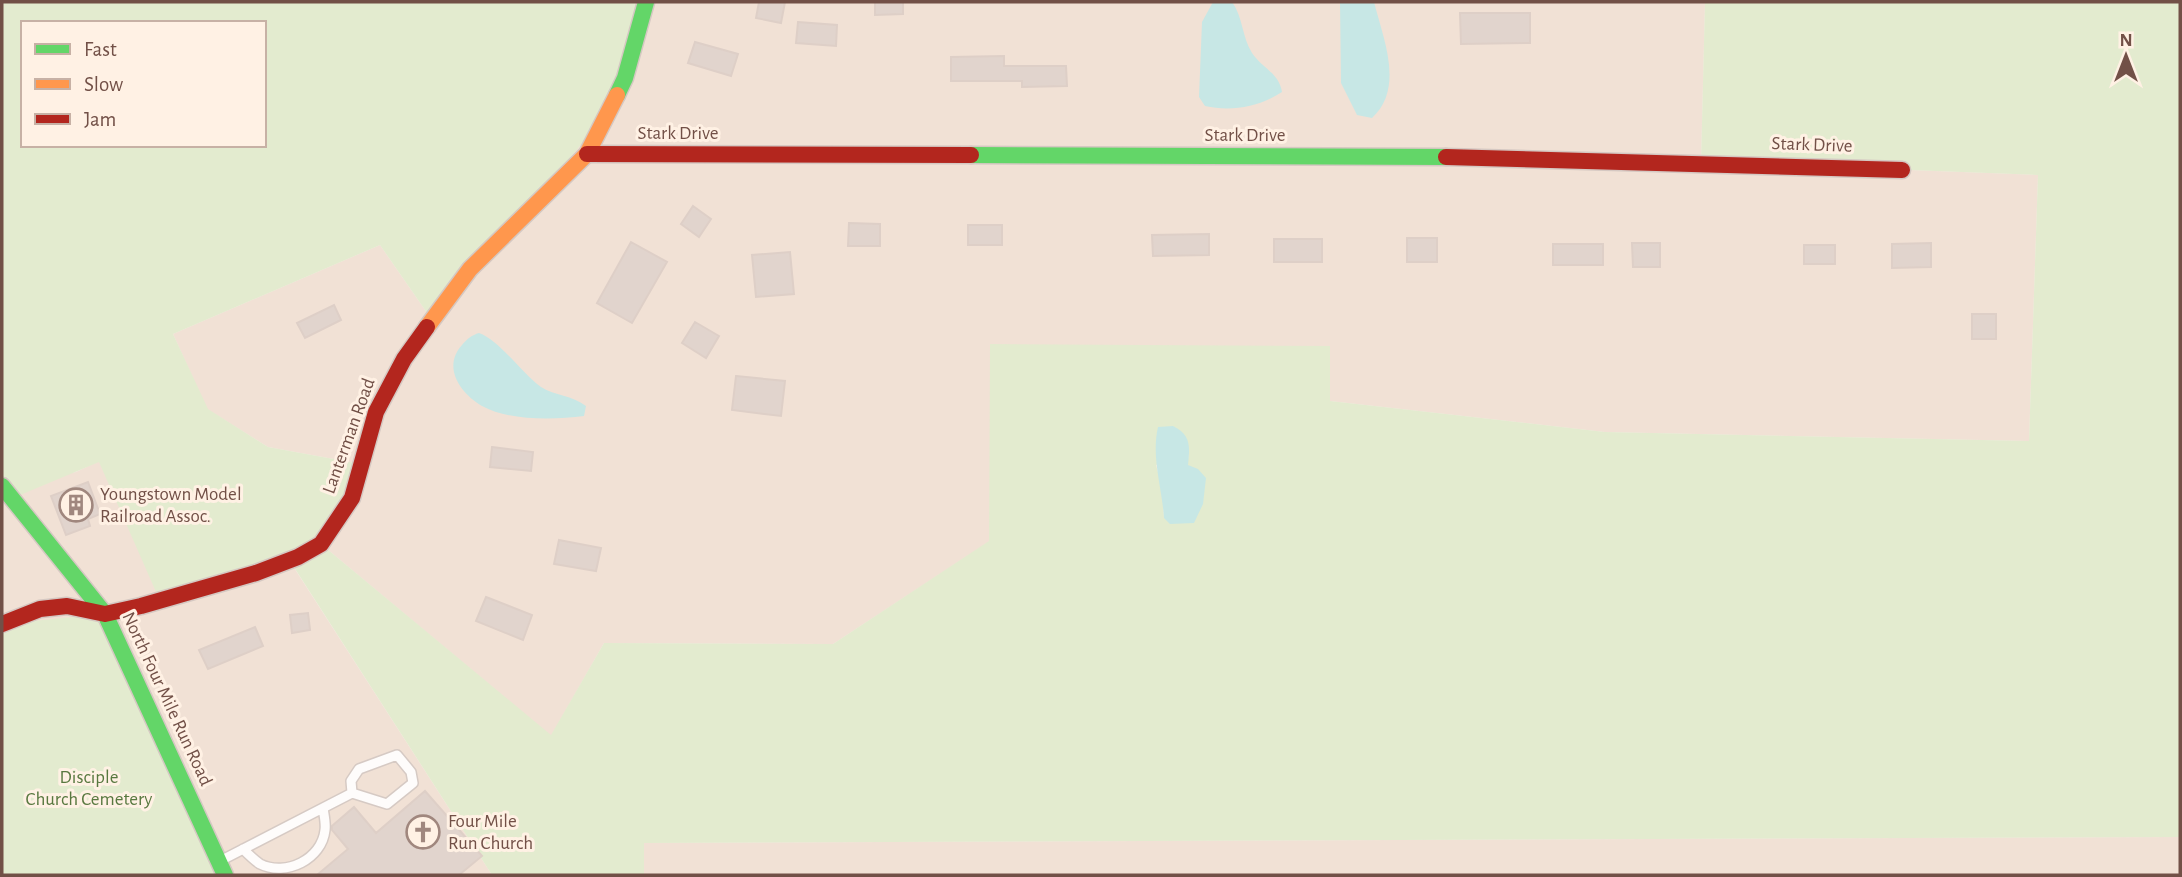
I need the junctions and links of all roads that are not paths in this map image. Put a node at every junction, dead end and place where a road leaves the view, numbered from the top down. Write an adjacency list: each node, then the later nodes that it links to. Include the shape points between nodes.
1 (646, 2): 2 (street, Lanterman Road, via 625,78)
2 (587, 154): 3 (street, Stark Drive, via 1434,157); 5 (street, Lanterman Road, via 470,269 404,359 376,412 352,498 321,544 256,573)
3 (1902, 170)
4 (2, 486): 5 (street, North Four Mile Run Road)
5 (105, 614): 6 (street, Lanterman Road, via 53,607); 10 (street, North Four Mile Run Road)
6 (2, 624)
7 (352, 793): 7 (lane, via 387,804 413,783 411,772 397,755 359,769 351,781); 8 (lane)
8 (324, 808): 9 (lane); 9 (lane, via 326,830 321,846 294,867 261,864)
9 (243, 849): 10 (lane)
10 (222, 868)

